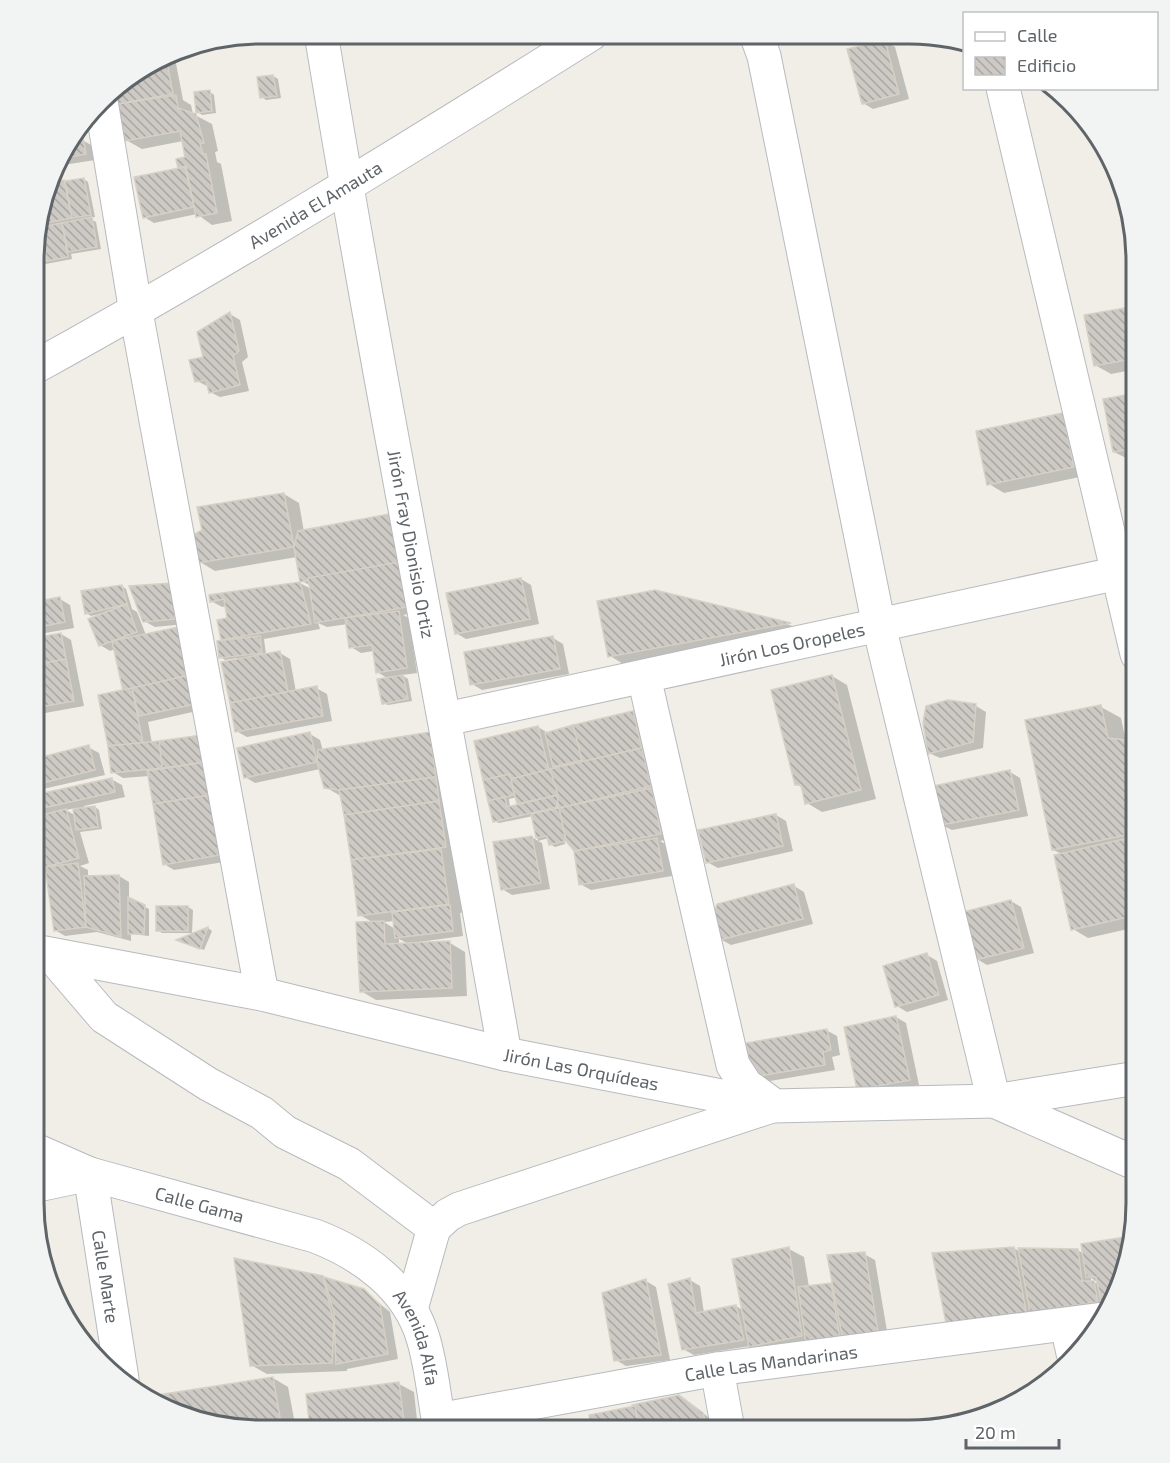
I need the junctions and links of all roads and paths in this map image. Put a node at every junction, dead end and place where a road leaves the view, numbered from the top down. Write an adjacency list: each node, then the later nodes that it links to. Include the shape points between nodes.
1 (323, 44): 6 (street, Jirón Fray Dionisio Ortiz)
2 (575, 44): 6 (street, Avenida El Amauta)
3 (760, 44): 11 (street)
4 (1004, 90): 9 (street)
5 (103, 111): 7 (street)
6 (346, 187): 7 (street, Avenida El Amauta); 13 (street, Jirón Fray Dionisio Ortiz)
7 (136, 312): 8 (street, Avenida El Amauta); 16 (street)
8 (44, 362)
9 (1126, 563)
10 (1126, 571): 11 (street, Jirón Los Oropeles)
11 (879, 626): 12 (street, Jirón Los Oropeles); 20 (street)
12 (644, 677): 13 (street, Jirón Los Oropeles); 22 (street, via 733,1065 746,1085)
13 (446, 719): 17 (street, Jirón Fray Dionisio Ortiz)
14 (44, 953): 16 (street, Jirón Las Orquídeas)
15 (44, 955): 27 (street, via 104,1017 208,1084 262,1113 285,1132 349,1164)
16 (262, 994): 17 (street, Jirón Las Orquídeas)
17 (505, 1054): 22 (street, Jirón Las Orquídeas)
18 (1126, 1080): 19 (street, Jirón Las Orquídeas)
19 (1086, 1088): 20 (street, Jirón Las Orquídeas); 21 (street)
20 (994, 1101): 22 (street, Jirón Las Orquídeas); 24 (street)
21 (1126, 1101)
22 (773, 1106): 27 (street, via 459,1209)
23 (44, 1154): 25 (street, Calle Gama)
24 (1126, 1159)
25 (90, 1174): 26 (street); 28 (street, Calle Gama, via 315,1236); 32 (street, Calle Marte)
26 (44, 1184)
27 (434, 1228): 29 (street)
28 (365, 1259): 29 (street, Avenida Alfa)
29 (411, 1309): 34 (street, Avenida Alfa, via 423,1338)
30 (1085, 1331): 31 (street, Calle Las Mandarinas)
31 (1070, 1339): 33 (street, Calle Las Mandarinas)
32 (120, 1369)
33 (717, 1369): 35 (street, Calle Las Mandarinas); 36 (street)
34 (438, 1420)
35 (464, 1420)
36 (726, 1420)

